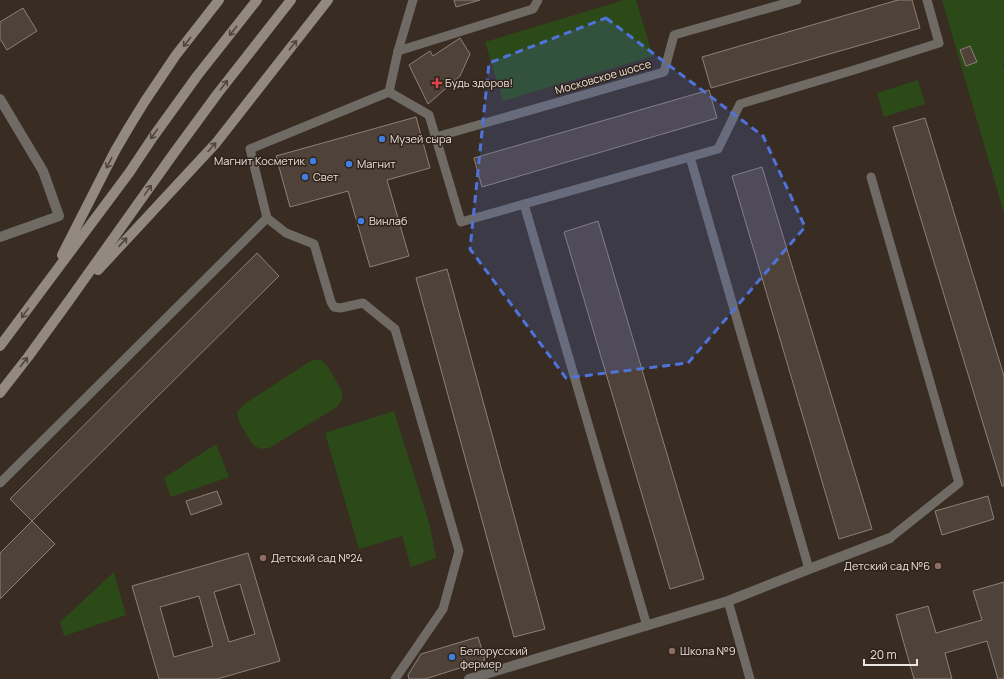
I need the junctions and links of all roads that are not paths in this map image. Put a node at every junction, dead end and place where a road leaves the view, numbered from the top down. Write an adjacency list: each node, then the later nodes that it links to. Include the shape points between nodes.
1 (219, 0): 18 (main road, one-way to 18, via 176,55 129,127)
2 (257, 0): 18 (main road, one-way to 18, via 197,76 129,173)
3 (291, 0): 19 (main road, one-way to 3, via 218,92)
4 (328, 0): 19 (main road, one-way to 4, via 216,143)
5 (413, 0): 9 (lane)
6 (538, 0): 9 (lane, via 533,9)
7 (797, 0): 12 (lane, Московское шоссе, via 674,35 664,72)
8 (927, 0): 13 (lane, via 940,42 740,104 718,149)
9 (398, 51): 10 (lane)
10 (388, 92): 12 (lane, via 429,115); 16 (lane, via 250,149)
11 (0, 99): 17 (street, via 43,171 59,216)
12 (436, 137): 15 (lane, via 461,222)
13 (690, 157): 15 (lane); 24 (lane)
14 (871, 177): 23 (lane, via 959,483)
15 (524, 204): 26 (lane)
16 (267, 218): 22 (lane); 27 (lane, via 286,233 314,244 334,307 363,303 395,329 460,551 443,609)
17 (0, 237)
18 (48, 281): 20 (main road, one-way to 20)
19 (68, 302): 21 (main road, one-way to 19)
20 (0, 346)
21 (0, 393)
22 (0, 483)
23 (890, 538): 24 (street)
24 (808, 569): 25 (street)
25 (728, 602): 26 (street); 29 (lane)
26 (647, 626): 28 (street)
27 (395, 679)
28 (469, 679)
29 (750, 679)

